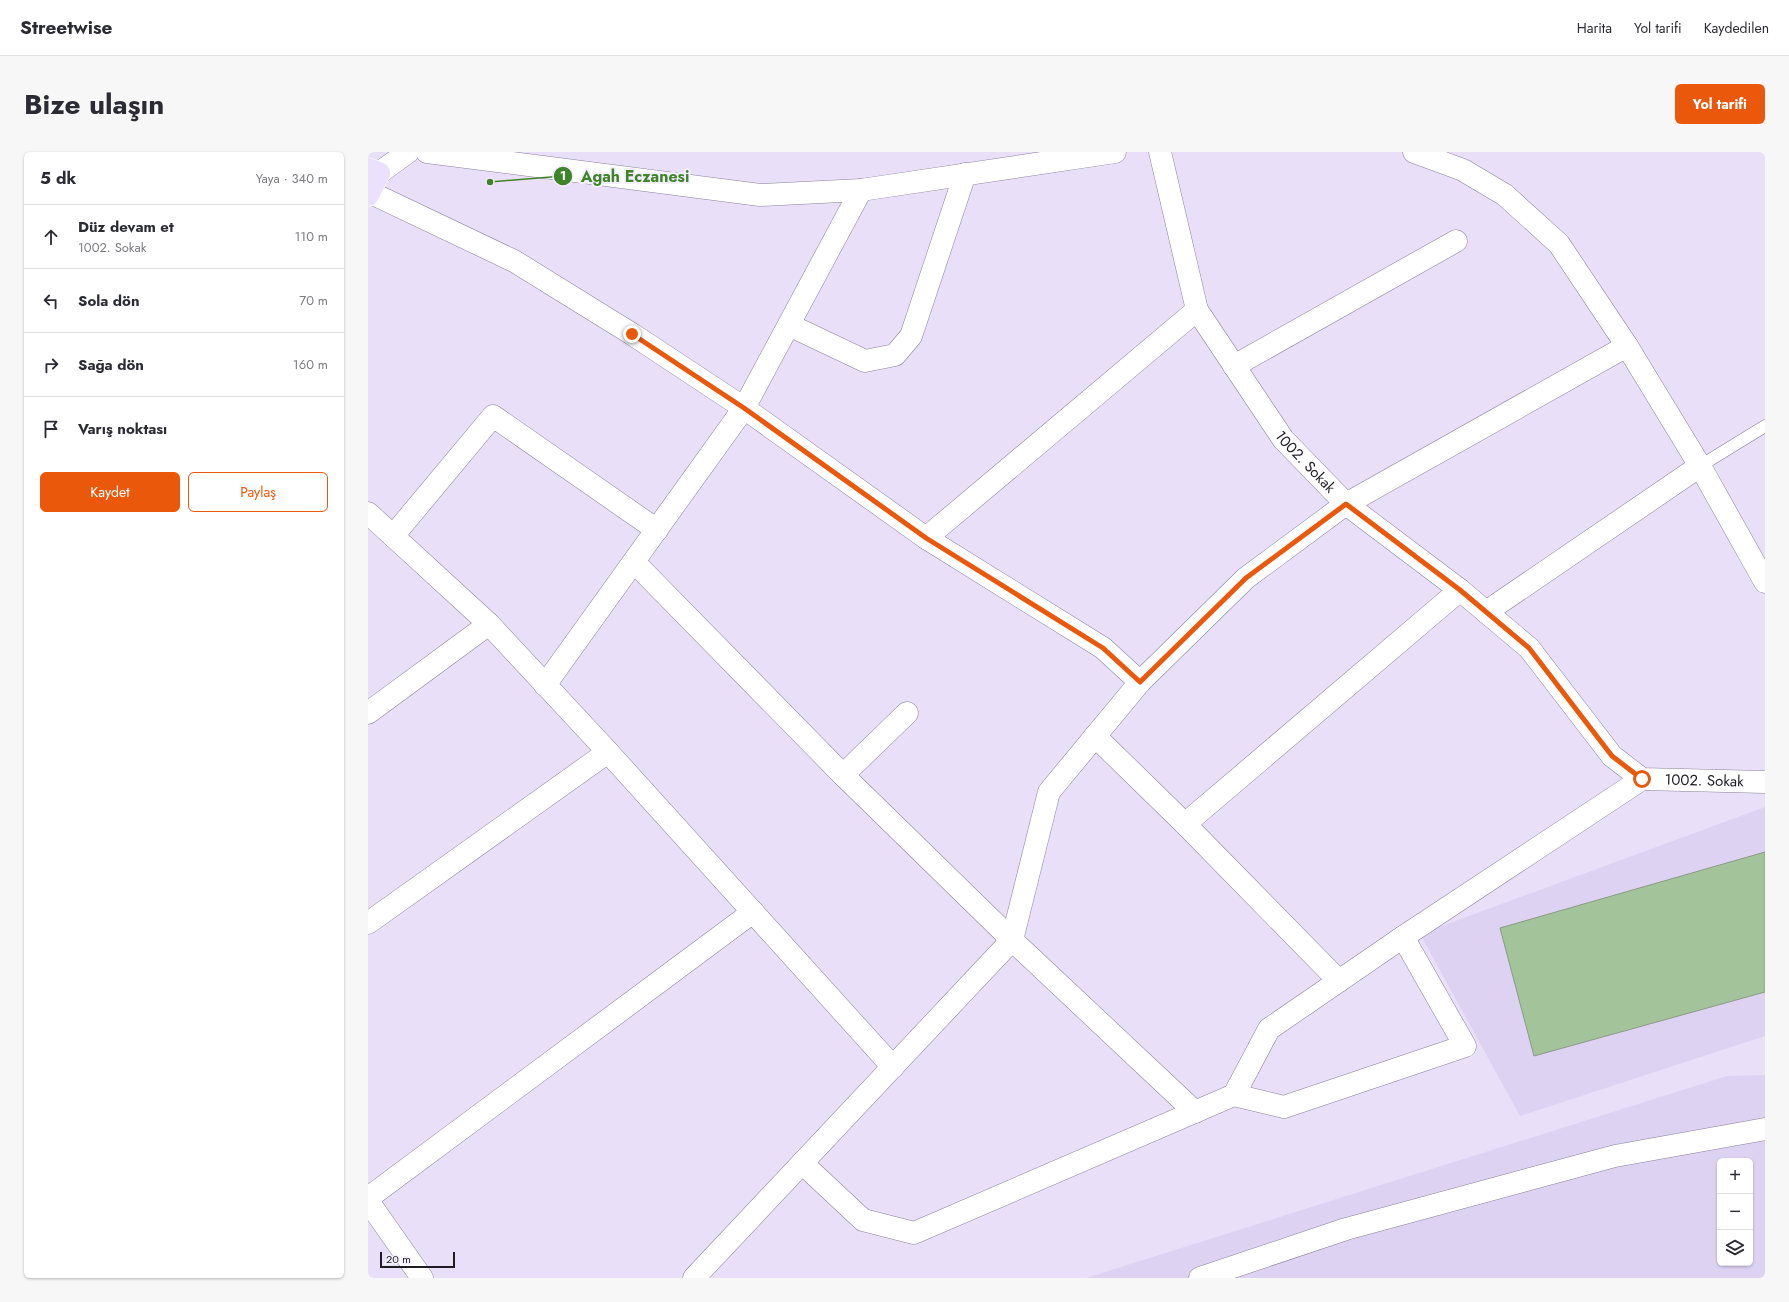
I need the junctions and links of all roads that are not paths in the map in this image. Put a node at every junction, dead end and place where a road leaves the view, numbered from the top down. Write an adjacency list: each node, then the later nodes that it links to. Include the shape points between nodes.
1 (408, 152): 8 (street)
2 (428, 152): 6 (street)
3 (1115, 152): 7 (street)
4 (1160, 152): 11 (street, 1002. Sokak)
5 (1414, 152): 13 (street, via 1463,170 1506,195 1559,244)
6 (522, 158): 9 (street, via 760,195)
7 (965, 174): 9 (street); 12 (street, via 911,336 895,355 865,361)
8 (371, 182): 15 (street, via 514,261 632,334)
9 (861, 190): 12 (street)
10 (1456, 241): 14 (street)
11 (1197, 310): 14 (street, 1002. Sokak); 22 (street)
12 (789, 325): 15 (street)
13 (1627, 346): 17 (street); 18 (street)
14 (1234, 366): 18 (street, 1002. Sokak, via 1283,439)
15 (744, 408): 20 (street); 22 (street)
16 (1765, 426): 17 (lane)
17 (1700, 466): 24 (street); 26 (street)
18 (1346, 504): 25 (street, 1002. Sokak); 28 (street, via 1246,578)
19 (368, 513): 21 (street)
20 (657, 530): 21 (street, via 493,416); 23 (street)
21 (393, 536): 27 (street)
22 (926, 538): 28 (street, via 1103,648)
23 (634, 562): 29 (street); 34 (street)
24 (1765, 582)
25 (1460, 590): 26 (street, 1002. Sokak); 37 (street)
26 (1486, 612): 35 (street, 1002. Sokak, via 1529,648 1612,756)
27 (489, 624): 29 (street); 30 (street)
28 (1140, 682): 32 (street)
29 (545, 685): 33 (street)
30 (368, 713)
31 (907, 713): 34 (street)
32 (1095, 736): 37 (street); 41 (street, via 1049,792)
33 (608, 752): 38 (street); 39 (street)
34 (843, 774): 41 (street)
35 (1642, 779): 36 (street, 1002. Sokak); 40 (street)
36 (1765, 782)
37 (1185, 824): 42 (street)
38 (753, 912): 43 (street); 48 (street)
39 (368, 923)
40 (1403, 937): 42 (street); 44 (street, via 1465,1046 1284,1106)
41 (1012, 940): 43 (street); 45 (street)
42 (1339, 981): 44 (street, via 1269,1029)
43 (893, 1067): 47 (street)
44 (1234, 1095): 45 (street)
45 (1195, 1112): 47 (street, via 914,1233 863,1220)
46 (1765, 1129): 51 (street, via 1615,1156 1346,1229)
47 (802, 1164): 50 (street)
48 (368, 1199): 49 (street)
49 (422, 1278)
50 (694, 1278)
51 (1200, 1278)

